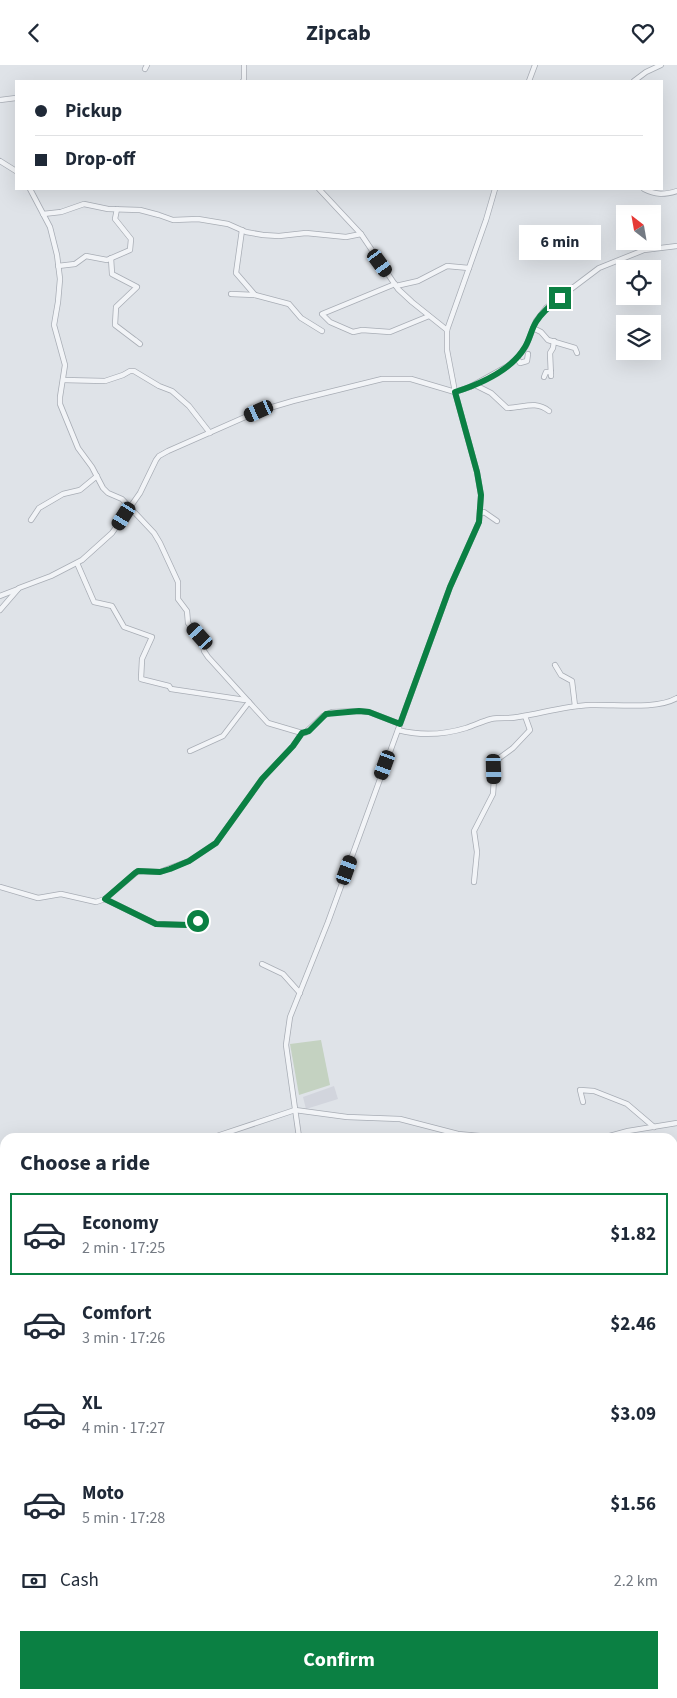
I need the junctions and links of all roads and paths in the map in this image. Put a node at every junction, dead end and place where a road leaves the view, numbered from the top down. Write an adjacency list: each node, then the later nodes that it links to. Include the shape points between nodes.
1 (244, 65): 4 (street)
2 (535, 65): 5 (street)
3 (661, 65): 6 (street)
4 (244, 80)
5 (529, 80)
6 (635, 80)
7 (15, 98): 8 (street)
8 (0, 100)
9 (0, 161): 10 (street)
10 (15, 170)
11 (31, 190): 17 (street)
12 (494, 190): 23 (street)
13 (646, 190): 15 (street, via 661,195)
14 (325, 191): 19 (street)
15 (677, 191)
16 (117, 209): 17 (street, via 84,204 61,212); 18 (street, via 174,220 228,223); 21 (street, via 115,219 131,239 130,251)
17 (43, 213): 22 (street, via 50,227)
18 (242, 230): 19 (street, via 279,236 306,233 346,237); 26 (street, via 236,273)
19 (361, 234): 24 (street)
20 (677, 246): 28 (street, via 644,250 599,268 546,308)
21 (111, 258): 22 (street, via 86,256 76,264); 31 (street, via 112,274 137,287 116,307 115,325 140,344)
22 (58, 266): 37 (street, via 54,325 65,365)
23 (469, 268): 24 (street, via 447,266 418,281); 29 (street)
24 (395, 285): 27 (street); 27 (street, via 322,314 330,322 353,332 390,332)
25 (231, 294): 26 (street)
26 (255, 295): 30 (street, via 290,304 301,319)
27 (429, 316): 29 (street)
28 (533, 328): 32 (street); 35 (street)
29 (447, 330): 39 (street, via 447,350)
30 (322, 331)
31 (135, 340)
32 (554, 341): 33 (street, via 575,348); 36 (street, via 550,353 551,374 546,372)
33 (577, 353)
34 (528, 354): 35 (street, via 527,361 520,363)
35 (517, 358): 38 (street)
36 (544, 377)
37 (63, 381): 41 (street, via 105,381 134,371 172,391 190,406); 42 (street, via 60,404 78,448)
38 (475, 385): 39 (street); 40 (street, via 492,393 507,408 532,404 543,405)
39 (455, 392): 41 (street, via 411,379 382,379 259,411); 44 (street, via 477,472)
40 (549, 411)
41 (210, 433): 43 (street, via 159,456)
42 (97, 476): 43 (street, via 108,493 122,499); 45 (street, via 80,491 63,494 39,508)
43 (129, 507): 47 (street, via 112,533); 53 (street, via 160,543 178,582 178,599 187,611 188,623 202,639 204,651)
44 (480, 514): 46 (street, via 484,512); 56 (street)
45 (31, 520)
46 (497, 521)
47 (77, 563): 48 (street); 53 (street, via 94,602 112,606 124,627 152,637 142,659 142,679 171,689)
48 (19, 588): 49 (street); 50 (street)
49 (0, 596)
50 (0, 611)
51 (555, 665): 54 (street, via 561,675 572,681)
52 (677, 698): 54 (street, via 656,705)
53 (248, 701): 58 (street, via 272,725); 59 (street, via 223,736)
54 (575, 705): 55 (street)
55 (525, 716): 57 (street, via 490,719 443,733 418,734); 60 (street, via 530,730 495,763 493,794 474,831 477,852)
56 (400, 724): 57 (street); 58 (street, via 369,712 332,712)
57 (398, 730): 65 (street)
58 (302, 733): 62 (street, via 262,779 216,843 170,869 138,871)
59 (190, 751)
60 (474, 882)
61 (0, 887): 62 (street, via 38,899 61,894 96,902)
62 (105, 899): 63 (street, via 156,924 188,925)
63 (207, 918)
64 (262, 964): 65 (street, via 283,974)
65 (300, 993): 67 (street, via 286,1037)
66 (583, 1102): 69 (street, via 580,1090 594,1091 627,1104)
67 (295, 1110): 70 (street); 71 (street); 72 (street, via 347,1117 400,1119)
68 (677, 1123): 69 (street)
69 (654, 1127): 73 (street)
70 (226, 1133)
71 (298, 1133)
72 (454, 1133)
73 (625, 1133)

